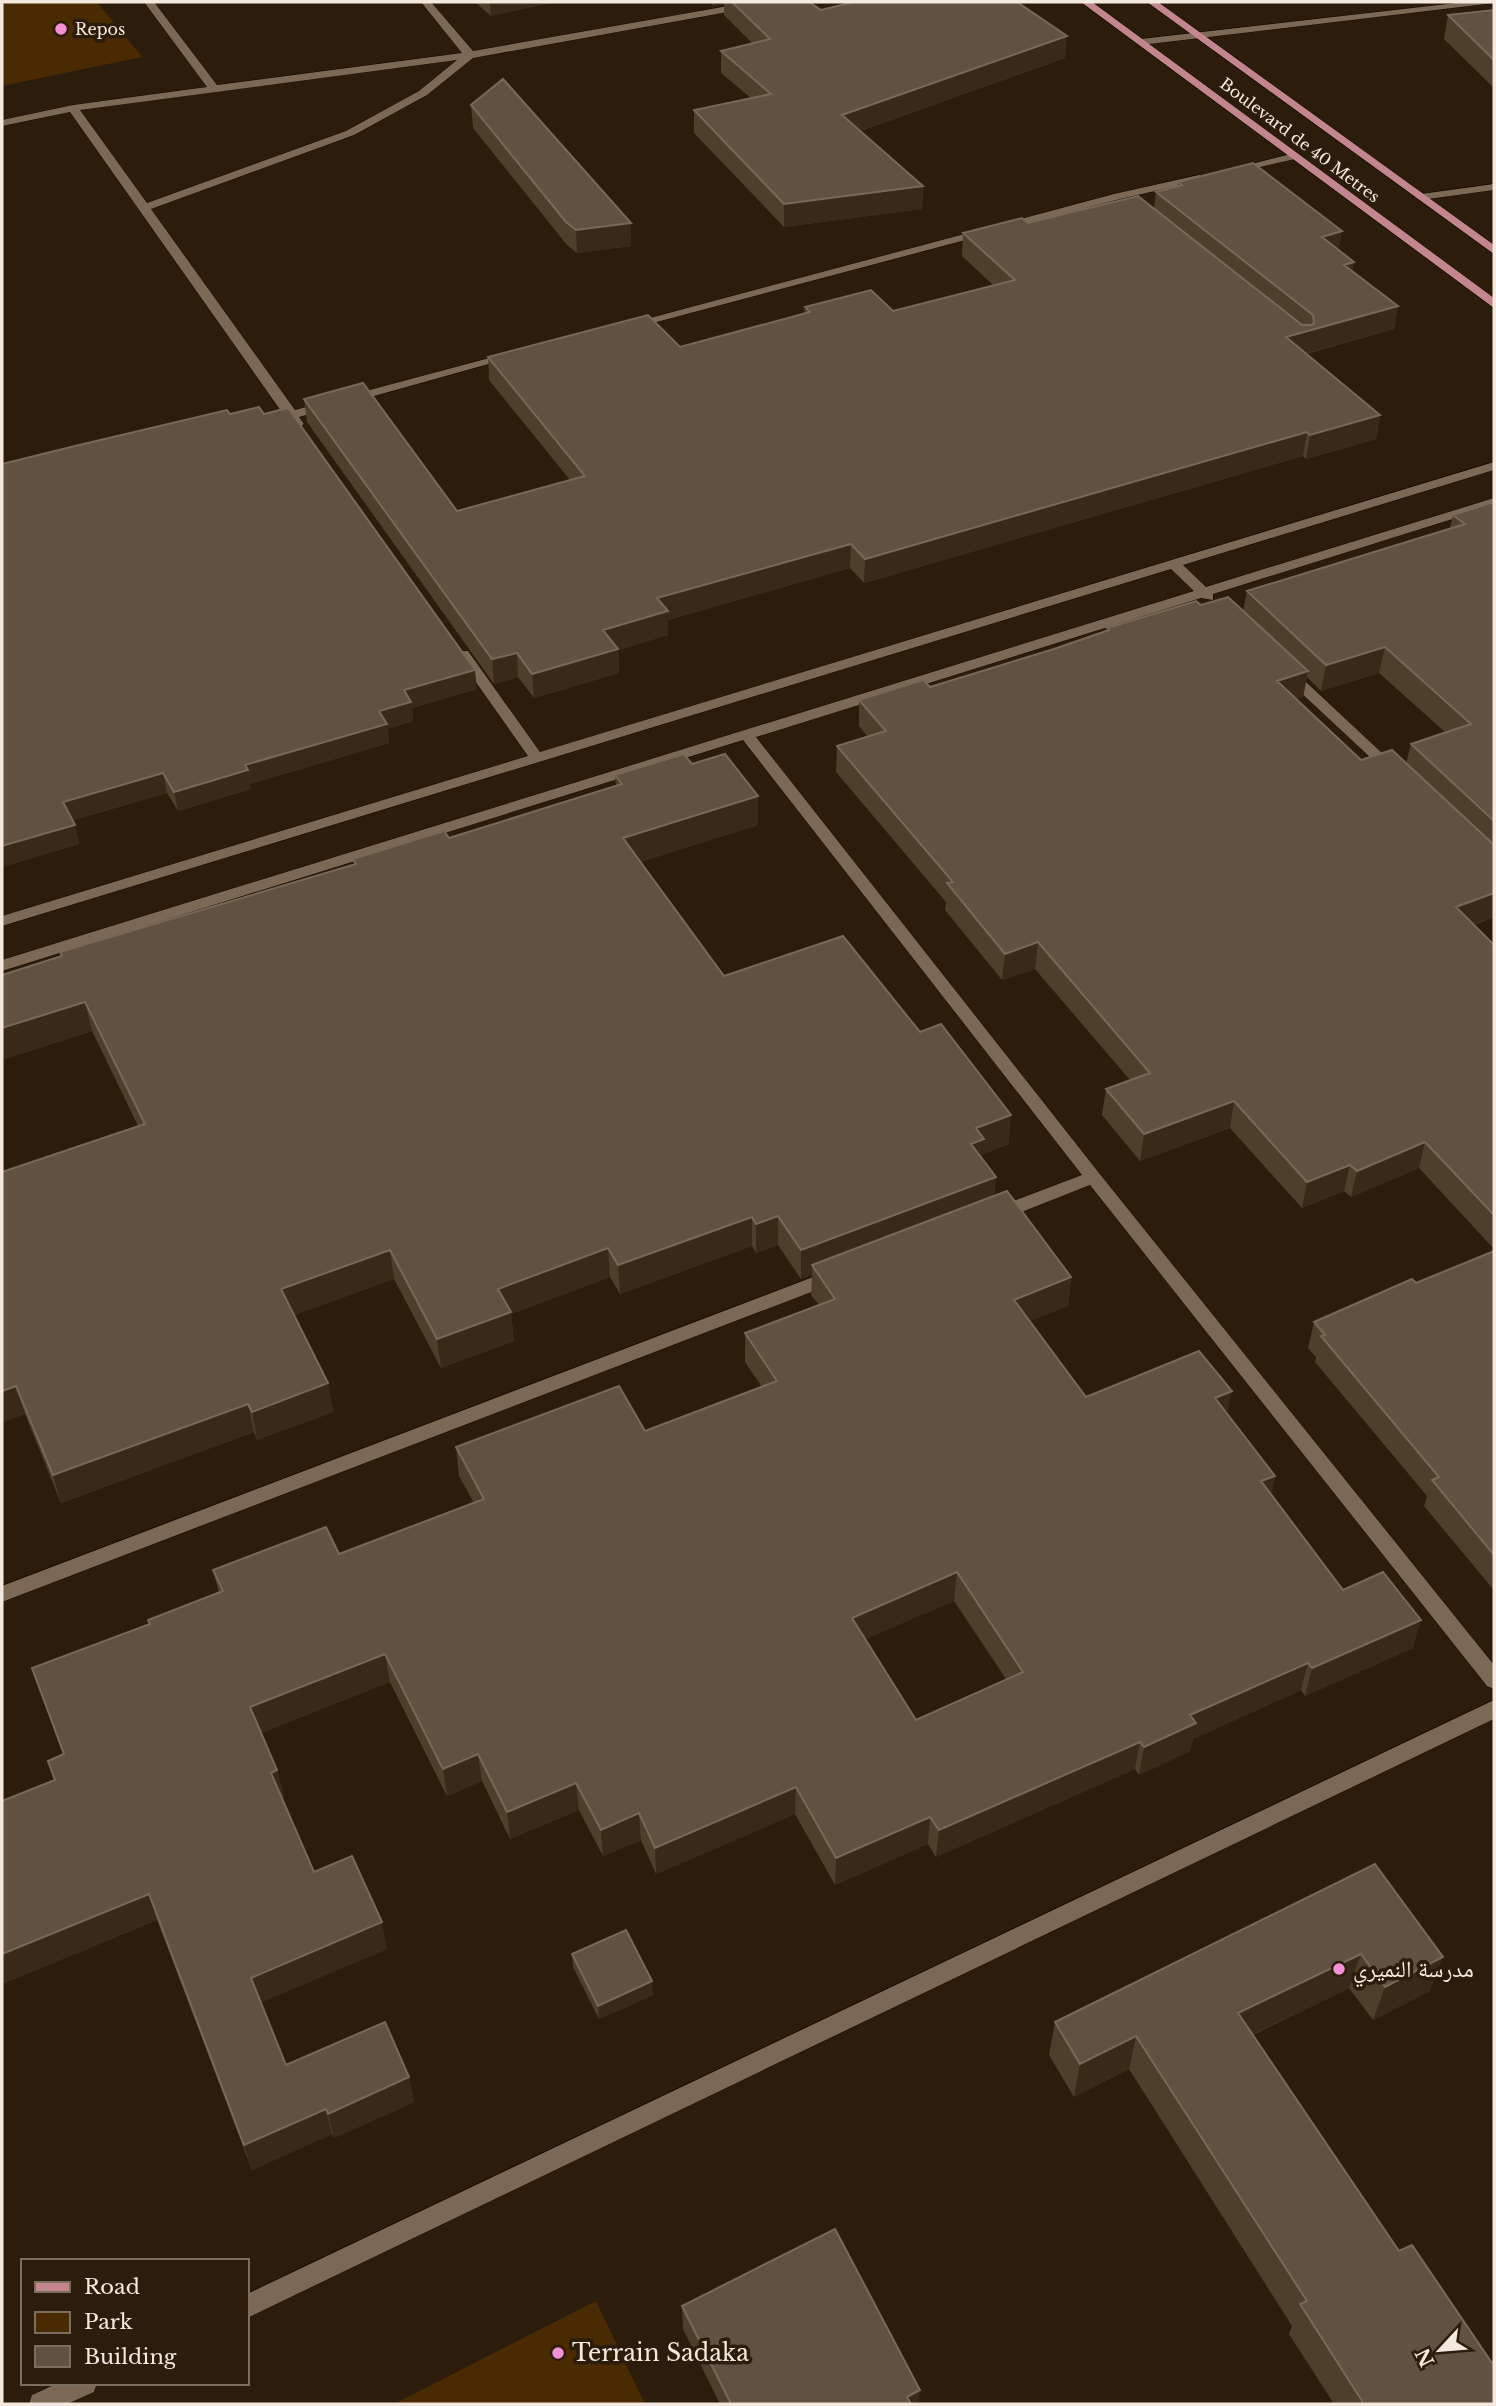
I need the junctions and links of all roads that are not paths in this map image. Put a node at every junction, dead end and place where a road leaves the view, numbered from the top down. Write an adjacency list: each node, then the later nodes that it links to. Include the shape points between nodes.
1 (149, 2): 10 (street)
2 (426, 2): 9 (street)
3 (767, 2): 9 (street)
4 (1086, 2): 8 (main road, Boulevard de 40 Metres)
5 (1152, 2): 7 (main road, Boulevard de 40 Metres)
6 (1490, 2): 7 (street)
7 (1201, 37): 8 (street); 18 (main road, Boulevard de 40 Metres)
8 (1141, 42): 13 (main road, Boulevard de 40 Metres)
9 (470, 55): 10 (street); 20 (street, via 424,93 350,133)
10 (214, 89): 11 (street)
11 (73, 108): 12 (street); 20 (street)
12 (2, 123)
13 (1295, 156): 14 (street); 22 (main road, Boulevard de 40 Metres)
14 (1227, 172)
15 (1213, 175): 17 (street)
16 (1494, 187): 18 (street)
17 (1118, 196): 19 (street); 23 (street)
18 (1422, 197): 21 (main road, Boulevard de 40 Metres)
19 (1129, 205)
20 (144, 208): 25 (street)
21 (1494, 250)
22 (1494, 304)
23 (611, 330)
24 (518, 355): 25 (street)
25 (291, 415): 26 (street)
26 (307, 437)
27 (1494, 466): 29 (street)
28 (1494, 502): 30 (street)
29 (1174, 564): 30 (street); 35 (street)
30 (1201, 591): 31 (street); 34 (street)
31 (1222, 610)
32 (457, 646): 35 (street)
33 (1272, 657): 36 (street)
34 (746, 733): 38 (street); 39 (street)
35 (536, 757): 37 (street)
36 (1403, 780)
37 (2, 921)
38 (2, 965)
39 (1093, 1177): 40 (street); 43 (street)
40 (976, 1222)
41 (846, 1272): 42 (street)
42 (2, 1594)
43 (1494, 1680)
44 (1494, 1709): 45 (street)
45 (248, 2306)
46 (81, 2385): 47 (street)
47 (41, 2404)

